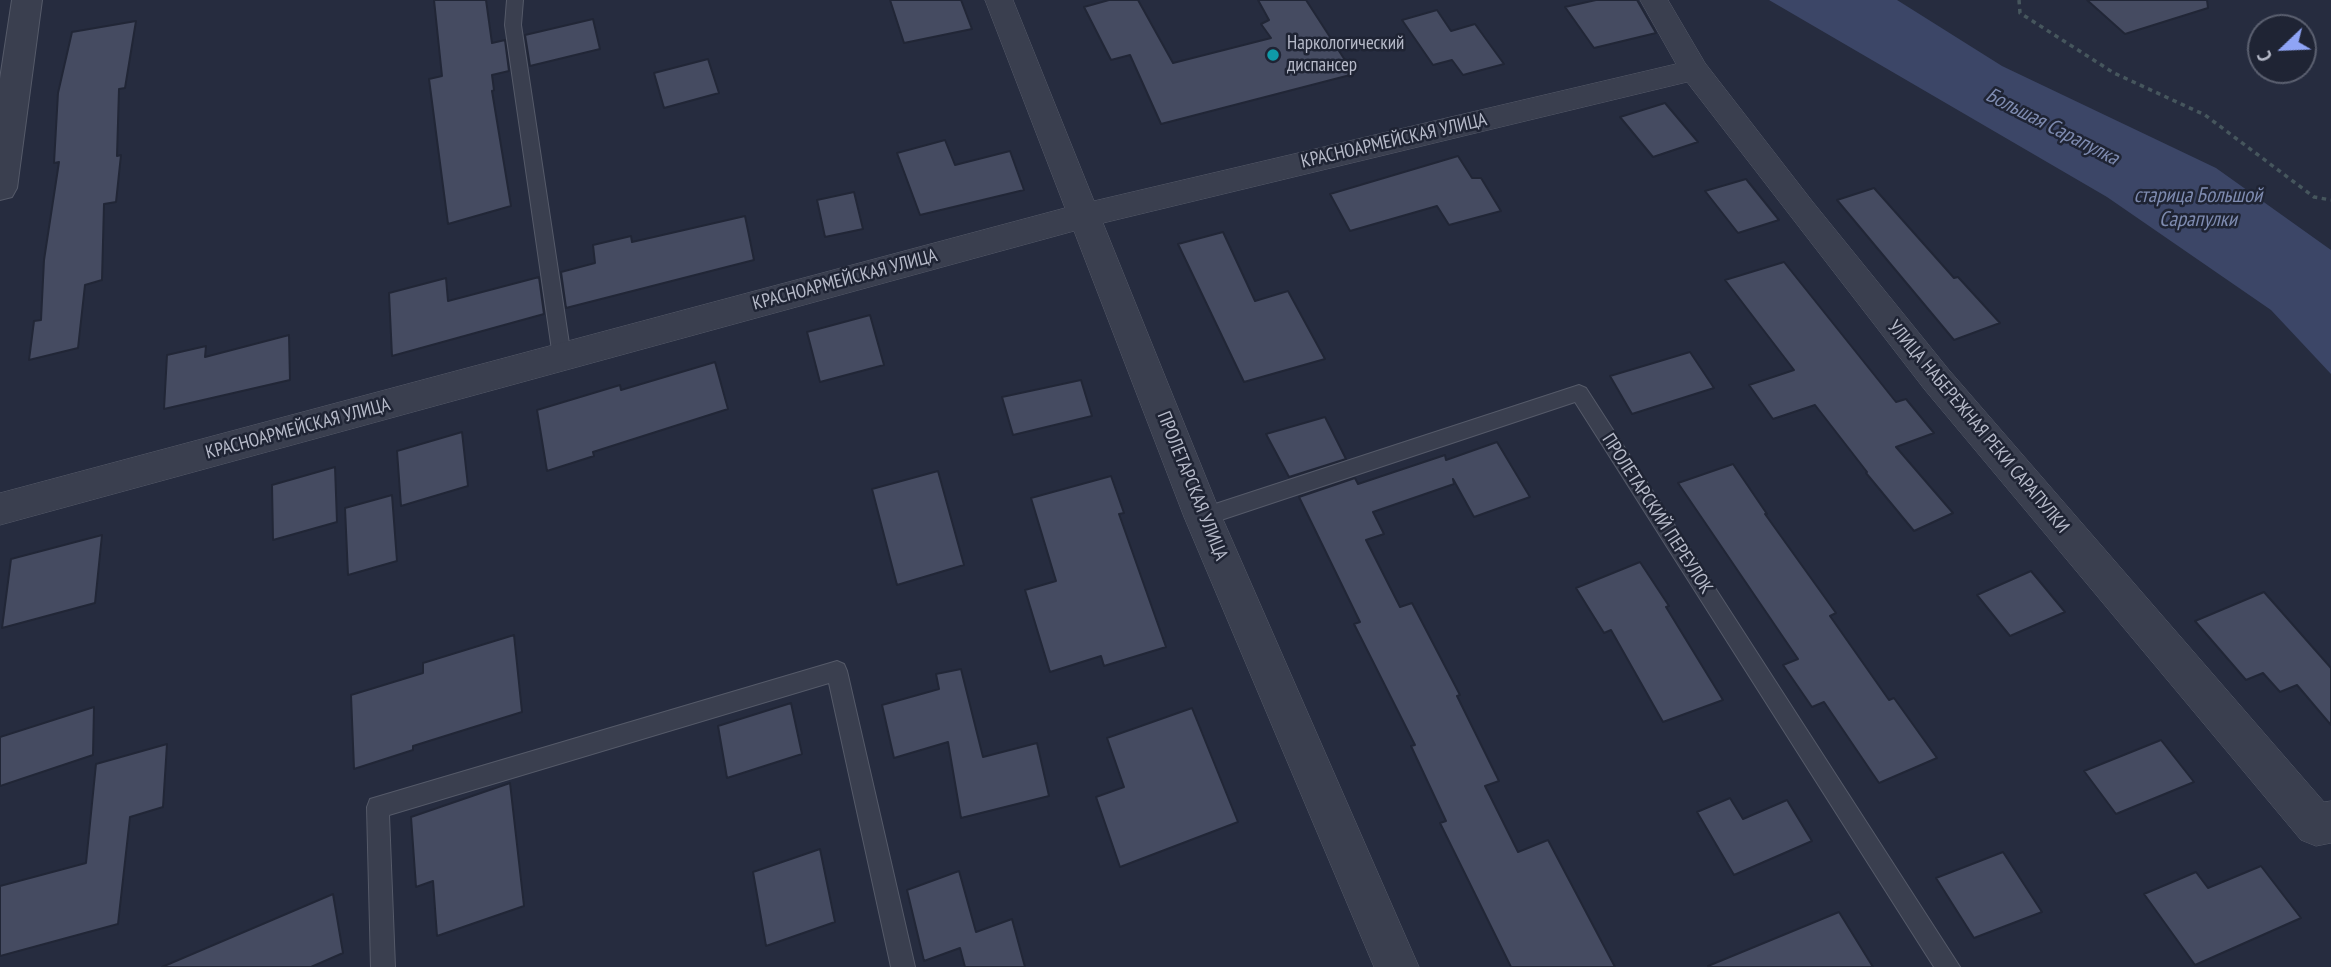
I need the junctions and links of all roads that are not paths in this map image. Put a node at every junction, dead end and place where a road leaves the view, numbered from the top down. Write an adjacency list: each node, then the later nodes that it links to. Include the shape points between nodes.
1 (27, 0): 6 (street)
2 (514, 0): 8 (lane, via 513,25)
3 (999, 0): 7 (street, ПРОЛЕТАРСКАЯ УЛИЦА)
4 (1654, 0): 5 (street, УЛИЦА НАБЕРЕЖНАЯ РЕКИ САРАПУЛКИ)
5 (1695, 70): 7 (street, КРАСНОАРМЕЙСКАЯ УЛИЦА); 11 (street, УЛИЦА НАБЕРЕЖНАЯ РЕКИ САРАПУЛКИ, via 1937,380 2316,825)
6 (0, 188)
7 (1083, 216): 8 (street, КРАСНОАРМЕЙСКАЯ УЛИЦА); 10 (street, ПРОЛЕТАРСКАЯ УЛИЦА)
8 (562, 357): 9 (street, КРАСНОАРМЕЙСКАЯ УЛИЦА)
9 (0, 509)
10 (1203, 517): 14 (street, ПРОЛЕТАРСКАЯ УЛИЦА); 15 (lane, ПРОЛЕТАРСКИЙ ПЕРЕУЛОК, via 1579,393)
11 (2331, 822)
12 (383, 967): 13 (lane, via 378,807 837,671)
13 (902, 967)
14 (1397, 967)
15 (1948, 967)

